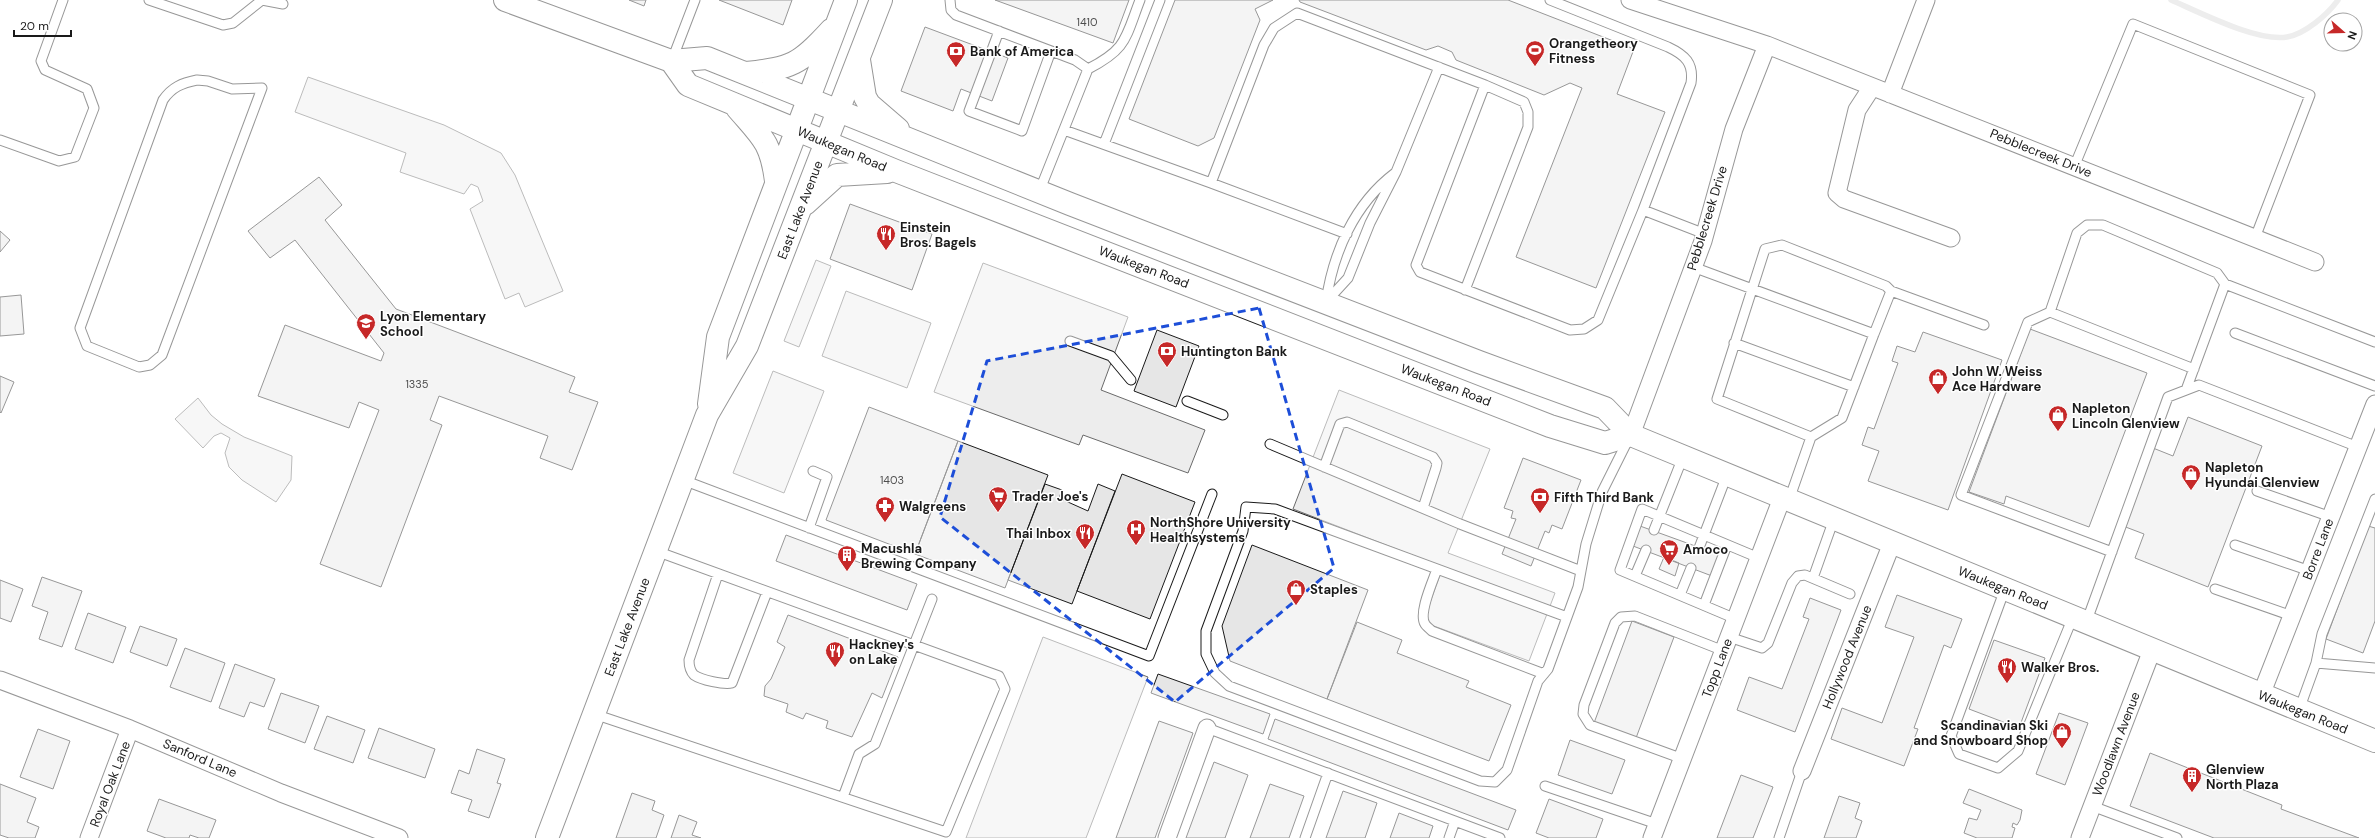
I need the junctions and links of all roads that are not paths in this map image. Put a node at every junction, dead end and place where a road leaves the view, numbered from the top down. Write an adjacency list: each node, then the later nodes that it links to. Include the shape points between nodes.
1 (63, 0): 32 (lane, via 41,61 45,70 87,89 94,108 76,157 59,161)
2 (505, 0): 19 (main road, Waukegan Road)
3 (694, 0): 19 (lane)
4 (846, 0): 14 (main road, East Lake Avenue)
5 (881, 0): 18 (main road, East Lake Avenue)
6 (950, 0): 15 (lane, via 951,10 956,15)
7 (1140, 0): 21 (lane, via 1119,50)
8 (1160, 0): 35 (lane)
9 (1550, 0): 43 (lane, via 1668,46 1682,53 1690,63 1693,73 1691,83)
10 (1630, 0): 16 (street, Pebblecreek Drive)
11 (1926, 0): 26 (street)
12 (155, 1): 13 (lane, via 223,25 233,23 262,0)
13 (283, 4)
14 (838, 22): 22 (main road, via 801,60 791,66); 27 (main road, East Lake Avenue)
15 (999, 31): 17 (lane); 17 (lane, via 969,112 1022,131)
16 (1767, 45): 24 (street, Pebblecreek Drive); 45 (street, Pebblecreek Drive, via 1734,129)
17 (1051, 51): 21 (lane, via 1075,60)
18 (858, 60): 29 (main road, East Lake Avenue); 33 (main road, via 865,97 869,104)
19 (671, 61): 22 (main road, Waukegan Road, via 707,58); 28 (main road, Waukegan Road, via 688,85)
20 (1439, 67): 23 (lane); 38 (lane); 40 (lane, via 1297,14 1274,28 1264,45)
21 (1088, 69): 31 (lane)
22 (743, 73): 27 (main road, Waukegan Road)
23 (1485, 85): 52 (lane, via 1524,102 1528,112 1528,127); 52 (lane, via 1416,265 1420,272)
24 (1872, 87): 26 (street, Pebblecreek Drive); 46 (street, via 1857,110 1837,193 1844,199)
25 (262, 88): 25 (lane, via 232,89 197,80 182,83 169,91 163,100 80,328 87,346 139,367 150,365 162,355)
26 (1890, 94): 36 (street, Pebblecreek Drive)
27 (808, 99): 29 (main road, Waukegan Road); 30 (main road, East Lake Avenue)
28 (732, 103): 30 (main road, Waukegan Road); 39 (main road, via 766,143)
29 (839, 111): 33 (main road, Waukegan Road); 34 (main road, East Lake Avenue)
30 (796, 130): 34 (main road, Waukegan Road); 39 (main road, East Lake Avenue)
31 (1064, 130): 35 (lane); 41 (lane)
32 (0, 140)
33 (911, 141): 41 (main road, Waukegan Road)
34 (827, 142): 37 (main road, Waukegan Road); 42 (main road, East Lake Avenue)
35 (1104, 144): 40 (lane)
36 (2074, 167): 47 (street, Pebblecreek Drive); 47 (lane, via 2133,24 2310,95)
37 (896, 172): 42 (main road, via 837,175); 71 (main road, Waukegan Road, via 1550,426 1605,443)
38 (1396, 172): 44 (lane, via 1376,187 1353,219); 54 (lane, via 1370,223 1348,278)
39 (776, 182): 69 (main road, East Lake Avenue, via 718,337)
40 (1211, 183): 44 (lane)
41 (1039, 192): 54 (main road, Waukegan Road)
42 (801, 208): 69 (main road, East Lake Avenue, via 746,346)
43 (1643, 210): 45 (lane); 52 (lane, via 1598,320 1584,329 1570,330)
44 (1347, 234): 54 (lane, via 1331,273)
45 (1705, 234): 49 (street, Pebblecreek Drive)
46 (1951, 238)
47 (2254, 238): 48 (street, Pebblecreek Drive)
48 (2314, 262)
49 (1693, 267): 51 (lane); 71 (street, Pebblecreek Drive)
50 (2225, 284): 55 (lane, via 2217,273 2103,224 2087,224 2077,232); 60 (lane); 62 (lane)
51 (1752, 289): 53 (lane, via 1765,249 1782,245 1886,286); 58 (lane); 61 (lane)
52 (1464, 290)
53 (1891, 291): 56 (lane); 58 (lane)
54 (1326, 302): 71 (main road, Waukegan Road, via 1605,408)
55 (2050, 312): 62 (lane); 97 (lane, via 2028,322 1961,495)
56 (1984, 325)
57 (2235, 333): 64 (lane)
58 (1874, 334): 65 (lane)
59 (1070, 340): 63 (lane, via 1110,356)
60 (2375, 342)
61 (1734, 343): 65 (lane); 72 (lane, via 1717,399)
62 (2194, 369): 66 (lane)
63 (1131, 380)
64 (2375, 386)
65 (1854, 387): 72 (lane, via 1842,418)
66 (2186, 390): 74 (lane, via 2200,385); 97 (lane, via 2168,397)
67 (1187, 401): 70 (lane)
68 (2375, 404): 74 (street, Borre Lane)
69 (707, 415): 79 (main road, East Lake Avenue)
70 (1223, 415)
71 (1631, 435): 75 (main road, Waukegan Road); 101 (lane, via 1602,492 1586,544)
72 (1811, 437): 82 (lane)
73 (1270, 444): 76 (lane)
74 (2358, 447): 85 (street, Borre Lane)
75 (1683, 457): 78 (main road, Waukegan Road); 86 (lane)
76 (1324, 467): 84 (lane); 84 (lane, via 1340,424 1347,422 1433,457 1437,463)
77 (813, 471): 88 (lane, via 827,477)
78 (1727, 474): 82 (main road, Waukegan Road); 90 (lane)
79 (683, 480): 88 (lane); 96 (main road, East Lake Avenue)
80 (2257, 492): 85 (lane)
81 (1212, 494): 88 (lane, via 1149,656)
82 (1786, 499): 87 (main road, Waukegan Road); 98 (street, Topp Lane)
83 (2375, 499): 120 (lane, via 2322,634)
84 (1423, 508): 101 (lane)
85 (2331, 516): 102 (street, Borre Lane)
86 (1659, 517): 89 (lane); 90 (lane); 104 (lane, via 1642,509 1620,570)
87 (1834, 519): 91 (main road, Waukegan Road); 105 (lane)
88 (808, 528)
89 (1654, 530)
90 (1704, 535): 92 (lane); 94 (lane)
91 (1892, 543): 106 (main road, Waukegan Road); 131 (street, Hollywood Avenue)
92 (1727, 545): 98 (lane); 112 (lane)
93 (2235, 545): 102 (lane)
94 (1699, 548)
95 (1646, 550): 104 (lane)
96 (656, 551): 103 (lane); 126 (main road, East Lake Avenue)
97 (2112, 552): 116 (lane)
98 (1759, 558): 115 (street, Topp Lane)
99 (1691, 568): 110 (lane)
100 (1437, 569): 114 (lane); 122 (lane, via 1425,603 1423,618 1432,631); 122 (lane, via 1275,509 1246,507 1243,531 1206,631 1206,654 1215,673 1229,686 1480,781 1495,782 1507,770 1538,681)
101 (1581, 571): 114 (lane)
102 (2310, 571): 113 (street, Borre Lane)
103 (718, 574): 108 (lane); 108 (lane, via 689,660 694,675 725,685 732,683)
104 (1635, 576): 110 (lane)
105 (1813, 578): 109 (lane); 117 (lane, via 1798,576 1792,583 1768,644 1762,648)
106 (2005, 589): 116 (main road, Waukegan Road); 116 (lane, via 1952,736 1959,754 1998,768 2018,751)
107 (2215, 589): 113 (lane)
108 (767, 592): 118 (lane)
109 (1850, 594)
110 (1680, 595): 112 (lane)
111 (932, 599): 118 (lane)
112 (1704, 604): 115 (lane)
113 (2292, 616): 124 (street, Borre Lane)
114 (1567, 617): 122 (lane)
115 (1736, 619): 117 (street, Topp Lane)
116 (2080, 620): 119 (main road, Waukegan Road)
117 (1726, 644): 130 (street, Topp Lane); 130 (lane, via 1635,616 1621,618 1615,623 1584,705 1583,714 1590,725)
118 (914, 645): 134 (lane, via 875,744 858,754); 134 (lane, via 999,676 1005,689 946,832)
119 (2152, 650): 124 (main road, Waukegan Road); 135 (street, Woodlawn Avenue)
120 (2316, 663): 121 (lane); 125 (lane)
121 (2375, 668)
122 (1544, 674)
123 (0, 680): 128 (street, Sanford Lane)
124 (2261, 694): 125 (main road, Waukegan Road)
125 (2299, 710): 129 (main road, Waukegan Road)
126 (594, 714): 134 (lane); 140 (main road, East Lake Avenue)
127 (1207, 728): 132 (lane); 141 (street)
128 (130, 729): 138 (street, Royal Oak Lane); 139 (street, Sanford Lane, via 281,793)
129 (2375, 741)
130 (1683, 759): 137 (street, Topp Lane)
131 (1802, 771): 145 (lane)
132 (1328, 773): 136 (lane); 142 (lane)
133 (1545, 786): 137 (lane)
134 (843, 797)
135 (2092, 806): 146 (street, Woodlawn Avenue); 147 (lane)
136 (1455, 821): 143 (lane); 144 (lane)
137 (1654, 831)
138 (89, 838)
139 (398, 838)
140 (547, 838)
141 (1167, 838)
142 (1305, 838)
143 (1449, 838)
144 (1500, 838)
145 (1779, 838)
146 (2080, 838)
147 (2177, 838)

